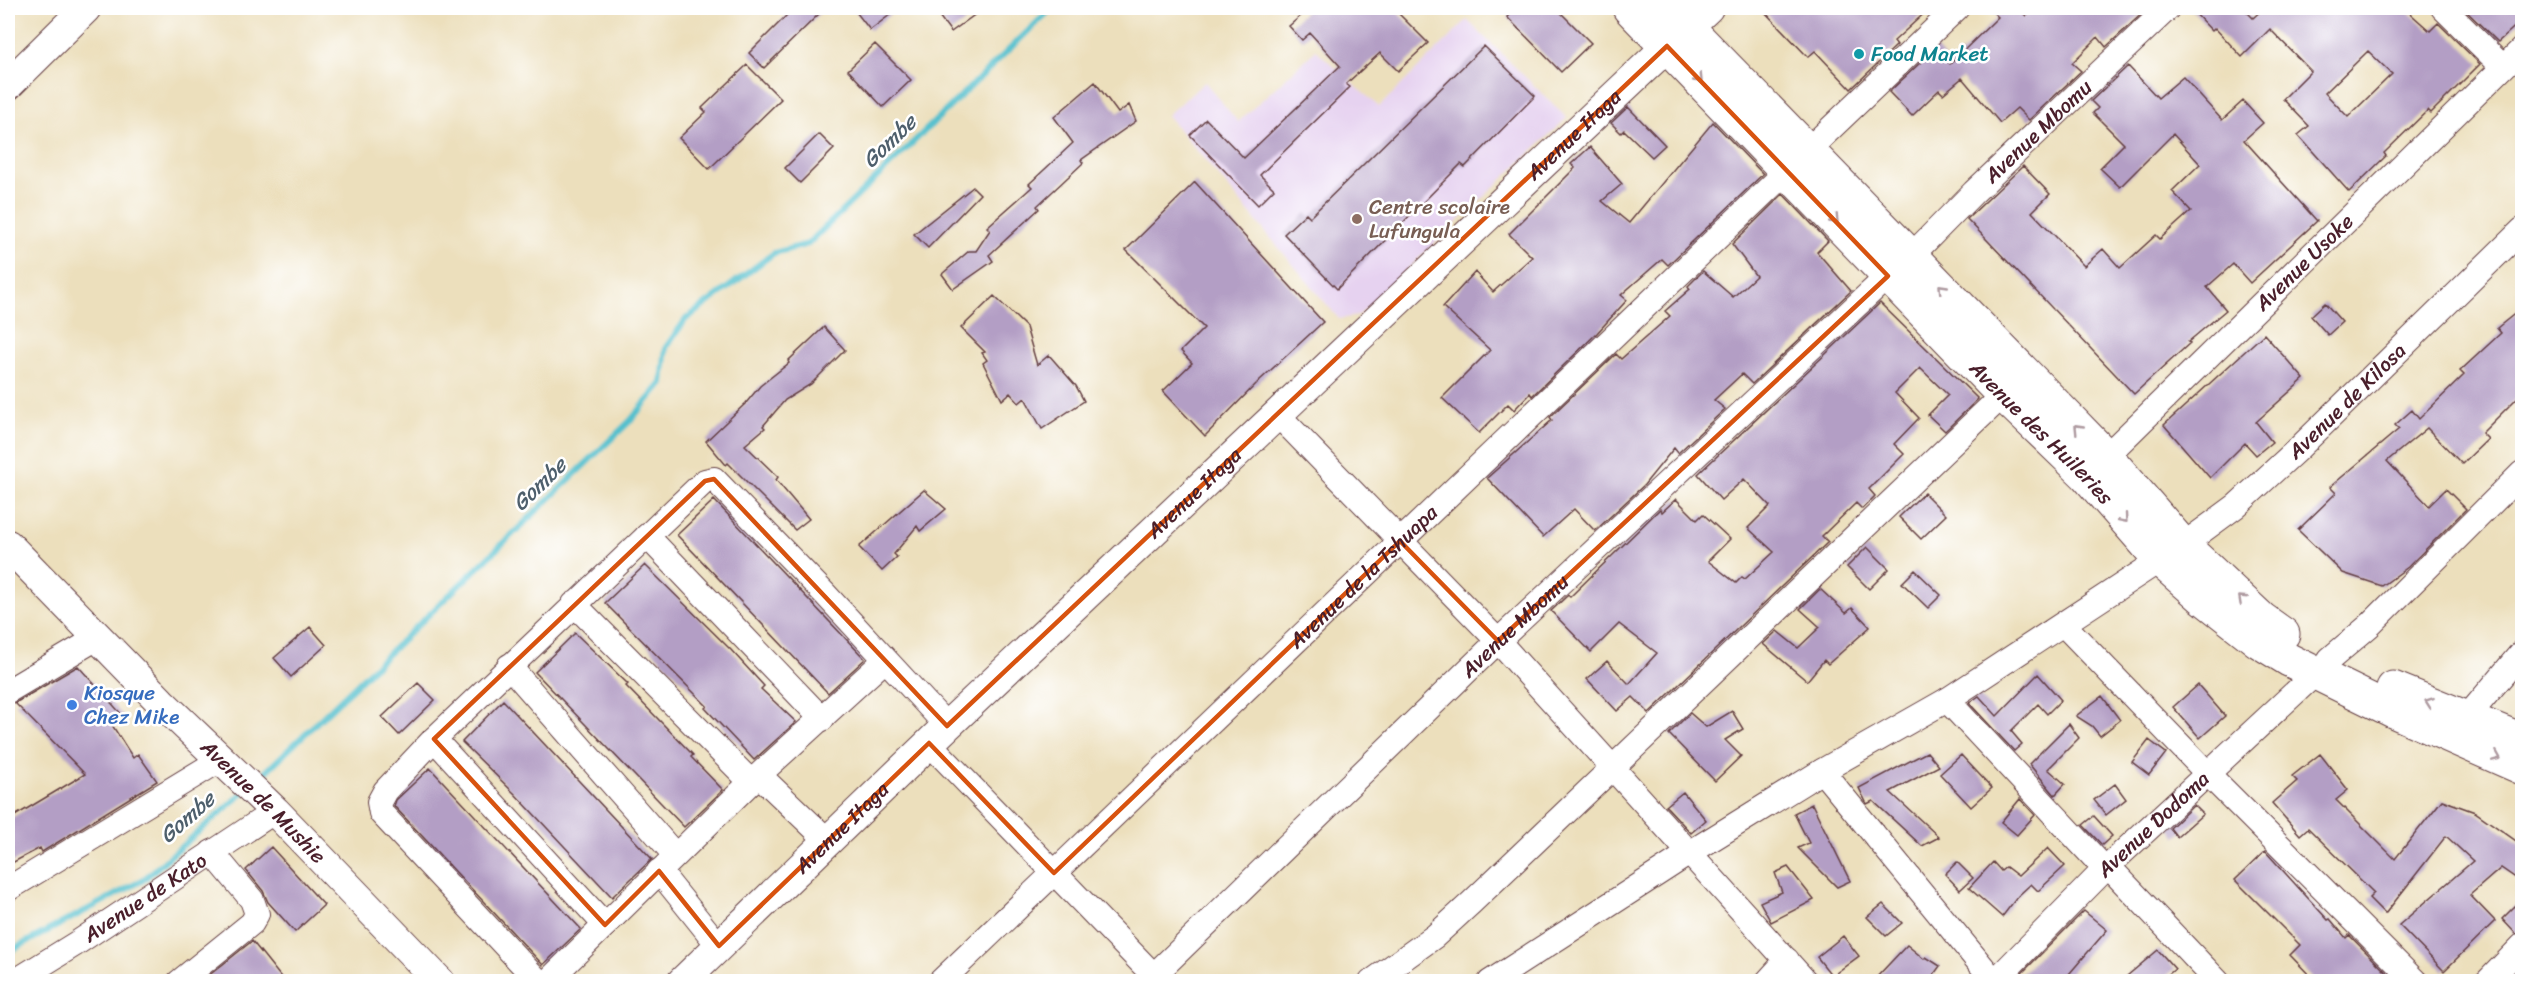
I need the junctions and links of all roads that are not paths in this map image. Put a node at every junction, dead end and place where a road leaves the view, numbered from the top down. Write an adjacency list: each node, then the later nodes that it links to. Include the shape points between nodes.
1 (86, 8): 9 (street)
2 (1629, 8): 6 (main road, Avenue des Huileries)
3 (1958, 8): 10 (street, Avenue de la Tshuapa)
4 (2168, 8): 12 (street, Avenue Mbomu)
5 (2443, 8): 8 (street)
6 (1683, 22): 10 (main road, Avenue des Huileries); 14 (street, Avenue Itaga)
7 (2523, 49): 8 (street, Avenue Usoke)
8 (2503, 67): 15 (street, Avenue Usoke)
9 (8, 85)
10 (1797, 161): 12 (main road, Avenue des Huileries); 18 (street, Avenue de la Tshuapa)
11 (2523, 230): 20 (street, Avenue de Kilosa, via 2236,506)
12 (1900, 266): 13 (main road, Avenue des Huileries); 15 (main road, Avenue des Huileries, one-way to 12); 24 (street, Avenue Mbomu)
13 (2003, 395): 15 (main road, Avenue des Huileries); 37 (street)
14 (1277, 414): 18 (street); 33 (street, Avenue Itaga)
15 (2096, 466): 20 (main road, Avenue des Huileries)
16 (2523, 473): 28 (street, Avenue Dodoma, via 2370,625)
17 (647, 536): 21 (street); 26 (street, via 705,481 714,479); 32 (street)
18 (1400, 541): 24 (street); 48 (street, Avenue de la Tshuapa)
19 (8, 545): 23 (street, Avenue de Mushie)
20 (2172, 553): 22 (street, Avenue de Kilosa); 28 (main road, Avenue des Huileries)
21 (574, 604): 27 (street); 41 (street)
22 (2064, 625): 30 (street, Avenue de Kilosa); 40 (street)
23 (97, 638): 29 (street); 36 (street, Avenue de Mushie)
24 (1498, 641): 37 (street); 55 (street, Avenue Mbomu)
25 (2523, 652): 31 (street)
26 (885, 660): 32 (street); 33 (street)
27 (509, 666): 34 (street); 46 (street)
28 (2323, 666): 31 (main road, Avenue des Huileries, one-way to 28); 38 (main road, Avenue des Huileries, one-way to 38, via 2395,712); 40 (street, Avenue Dodoma)
29 (8, 691)
30 (1947, 700): 39 (street, Avenue de Kilosa); 47 (street)
31 (2468, 716): 35 (main road, Avenue des Huileries)
32 (822, 719): 41 (street)
33 (938, 734): 43 (street, Avenue Itaga); 48 (street)
34 (434, 739): 50 (street); 58 (street, via 385,791 379,802 381,813)
35 (2523, 740)
36 (224, 764): 42 (street, Avenue de Mushie); 49 (street)
37 (1616, 768): 45 (street); 62 (street, via 1435,936)
38 (2523, 768)
39 (1822, 771): 45 (street, Avenue de Kilosa); 66 (street)
40 (2208, 774): 47 (street, Avenue Dodoma); 68 (street)
41 (755, 779): 43 (street); 46 (street)
42 (268, 805): 44 (street, Avenue de Kato); 54 (street, Avenue de Mushie)
43 (828, 841): 51 (street, Avenue Itaga)
44 (212, 852): 56 (street, Avenue de Kato); 57 (street, via 252,900 257,914 252,923)
45 (1691, 852): 53 (street); 63 (street, Avenue de Kilosa)
46 (667, 863): 50 (street); 51 (street)
47 (2106, 868): 66 (street, Avenue Dodoma); 67 (street)
48 (1054, 873): 55 (street); 61 (street, Avenue de la Tshuapa)
49 (8, 889)
50 (604, 925): 59 (street)
51 (719, 946): 60 (street, Avenue Itaga)
52 (2523, 946): 69 (street)
53 (1787, 960): 64 (street); 65 (street)
54 (429, 978)
55 (1153, 979)
56 (14, 981)
57 (179, 981)
58 (539, 981)
59 (547, 981)
60 (682, 981)
61 (940, 981)
62 (1371, 981)
63 (1490, 981)
64 (1767, 981)
65 (1806, 981)
66 (1995, 981)
67 (2218, 981)
68 (2416, 981)
69 (2487, 981)

